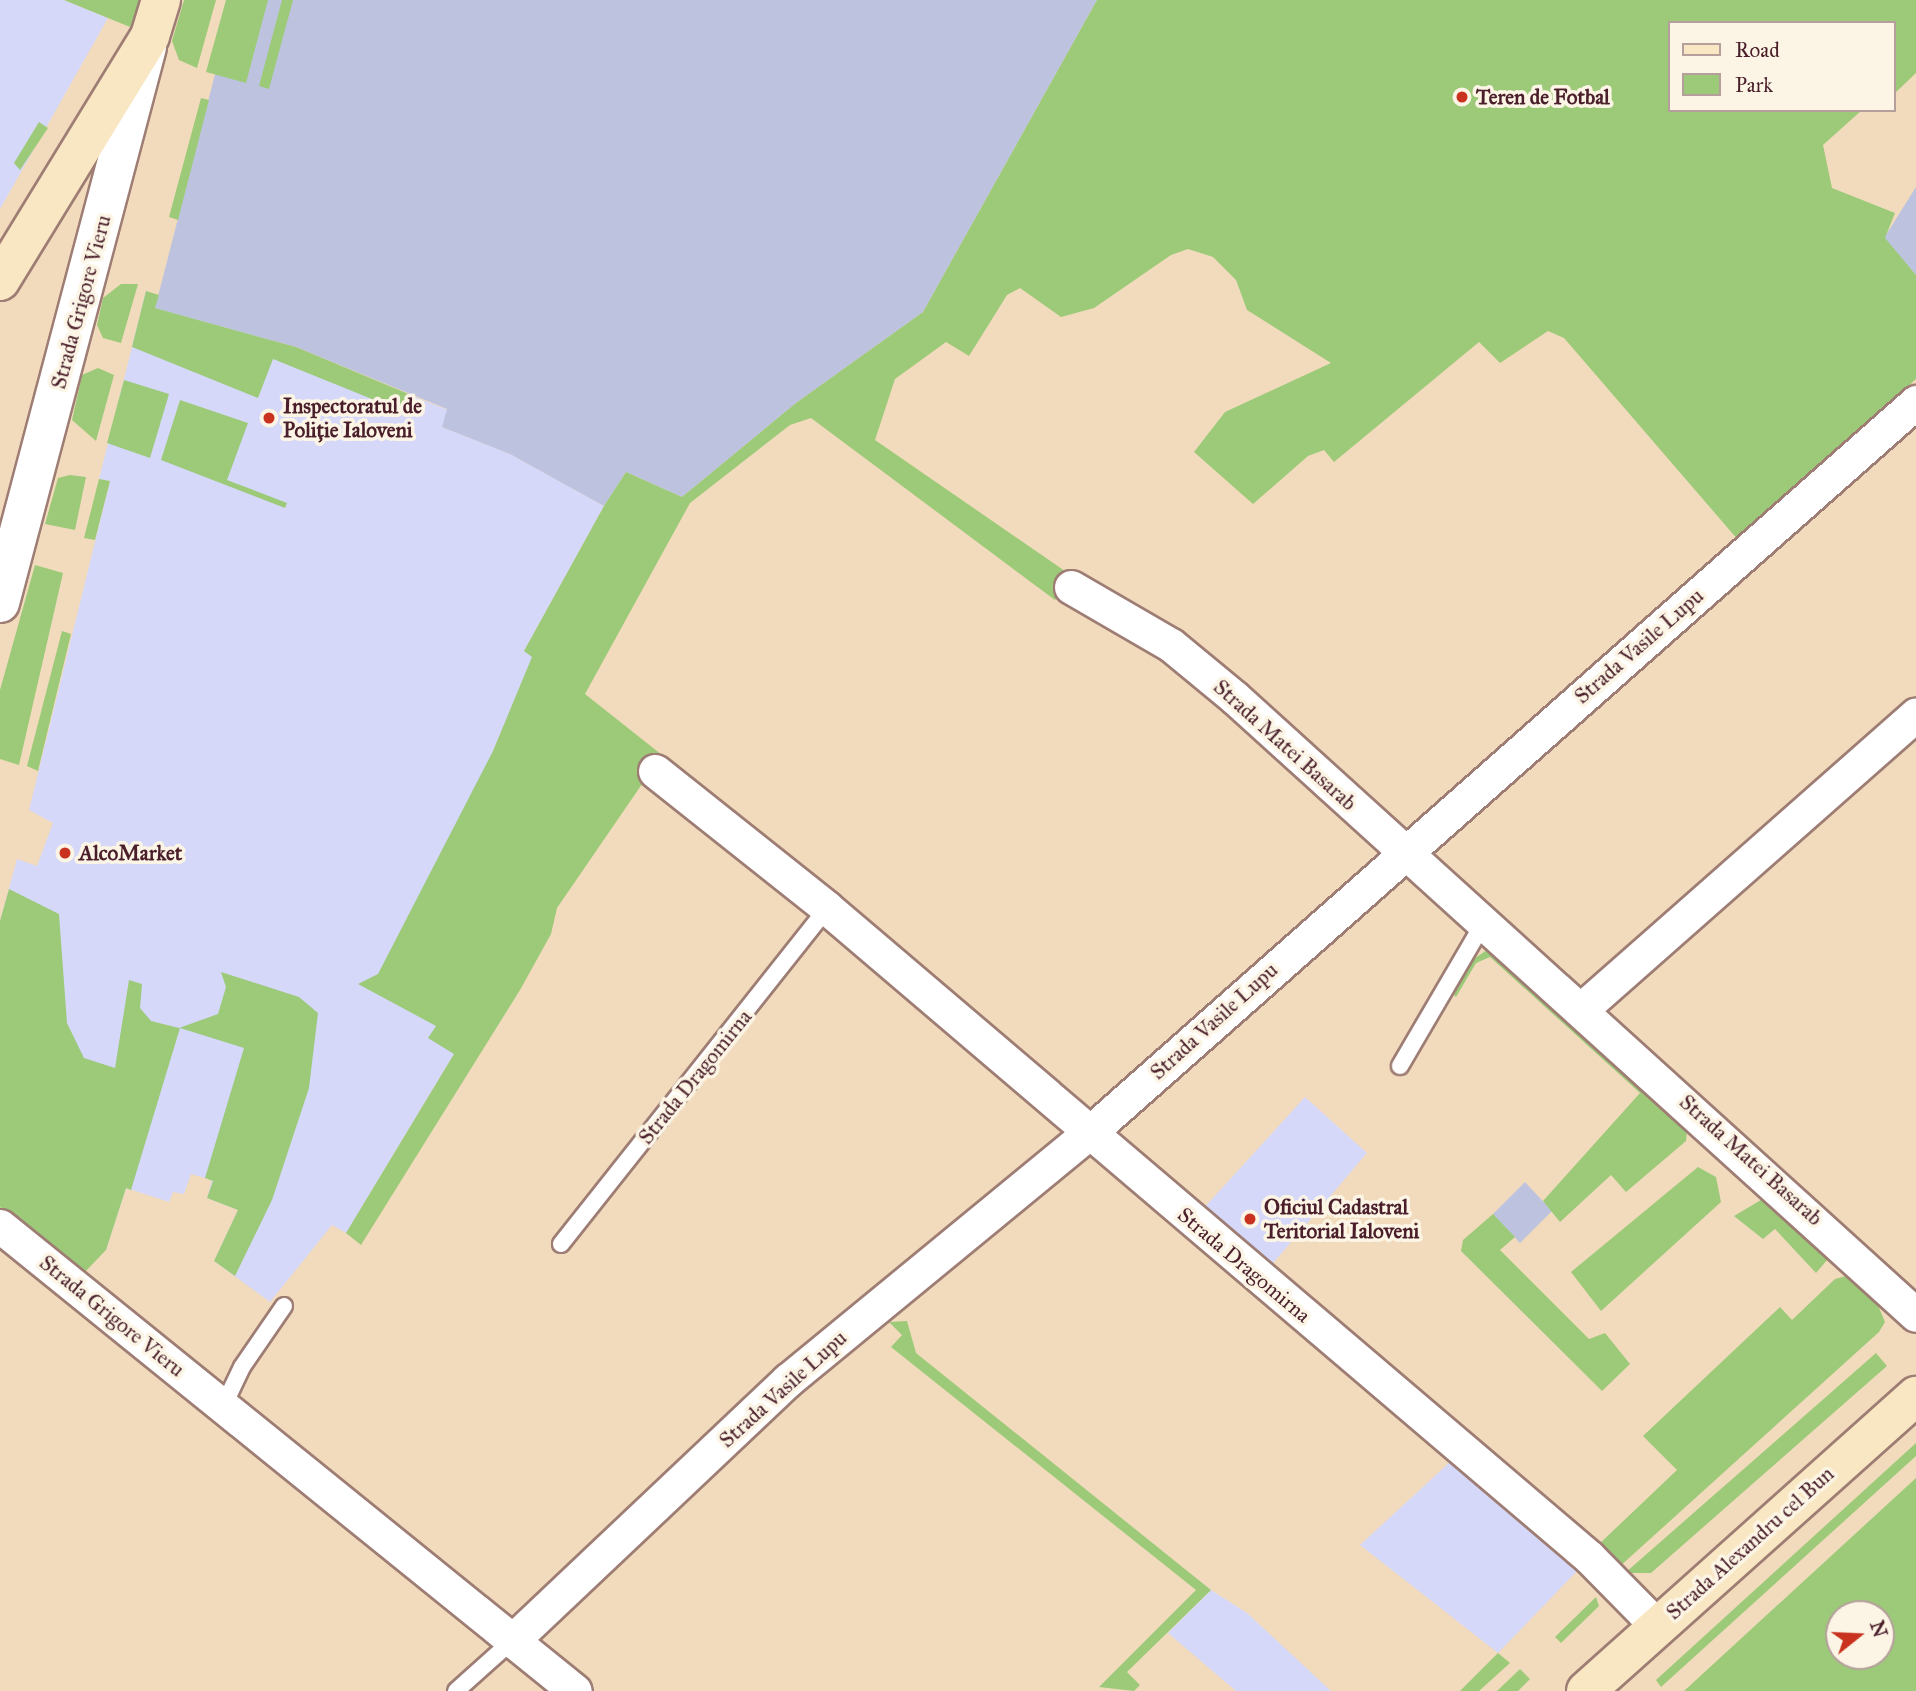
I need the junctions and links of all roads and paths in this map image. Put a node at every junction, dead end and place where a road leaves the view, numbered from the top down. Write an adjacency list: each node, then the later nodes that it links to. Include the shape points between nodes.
1 (156, 18): 2 (main road); 5 (street, Strada Grigore Vieru)
2 (0, 281)
3 (1916, 402): 8 (street, Strada Vasile Lupu)
4 (1071, 587): 8 (street, Strada Matei Basarab, via 1171,645)
5 (0, 603)
6 (1916, 714): 11 (street)
7 (656, 771): 9 (street, Strada Dragomirna)
8 (1403, 851): 10 (street, Strada Matei Basarab); 13 (street, Strada Vasile Lupu)
9 (827, 908): 13 (street, Strada Dragomirna); 15 (lane, Strada Dragomirna)
10 (1484, 922): 11 (street, Strada Matei Basarab); 12 (lane)
11 (1583, 1008): 17 (street, Strada Matei Basarab)
12 (1400, 1066)
13 (1089, 1133): 20 (street, Strada Dragomirna, via 1589,1557); 21 (street, Strada Vasile Lupu, via 788,1380)
14 (0, 1226): 19 (street, Strada Grigore Vieru)
15 (561, 1244)
16 (284, 1306): 19 (lane, via 242,1367)
17 (1916, 1315)
18 (1916, 1396): 20 (main road, Strada Alexandru cel Bun)
19 (223, 1407): 21 (street)
20 (1657, 1626): 24 (main road, Strada Alexandru cel Bun)
21 (512, 1641): 22 (lane, Strada Vasile Lupu); 23 (street)
22 (456, 1691)
23 (575, 1691)
24 (1586, 1691)

